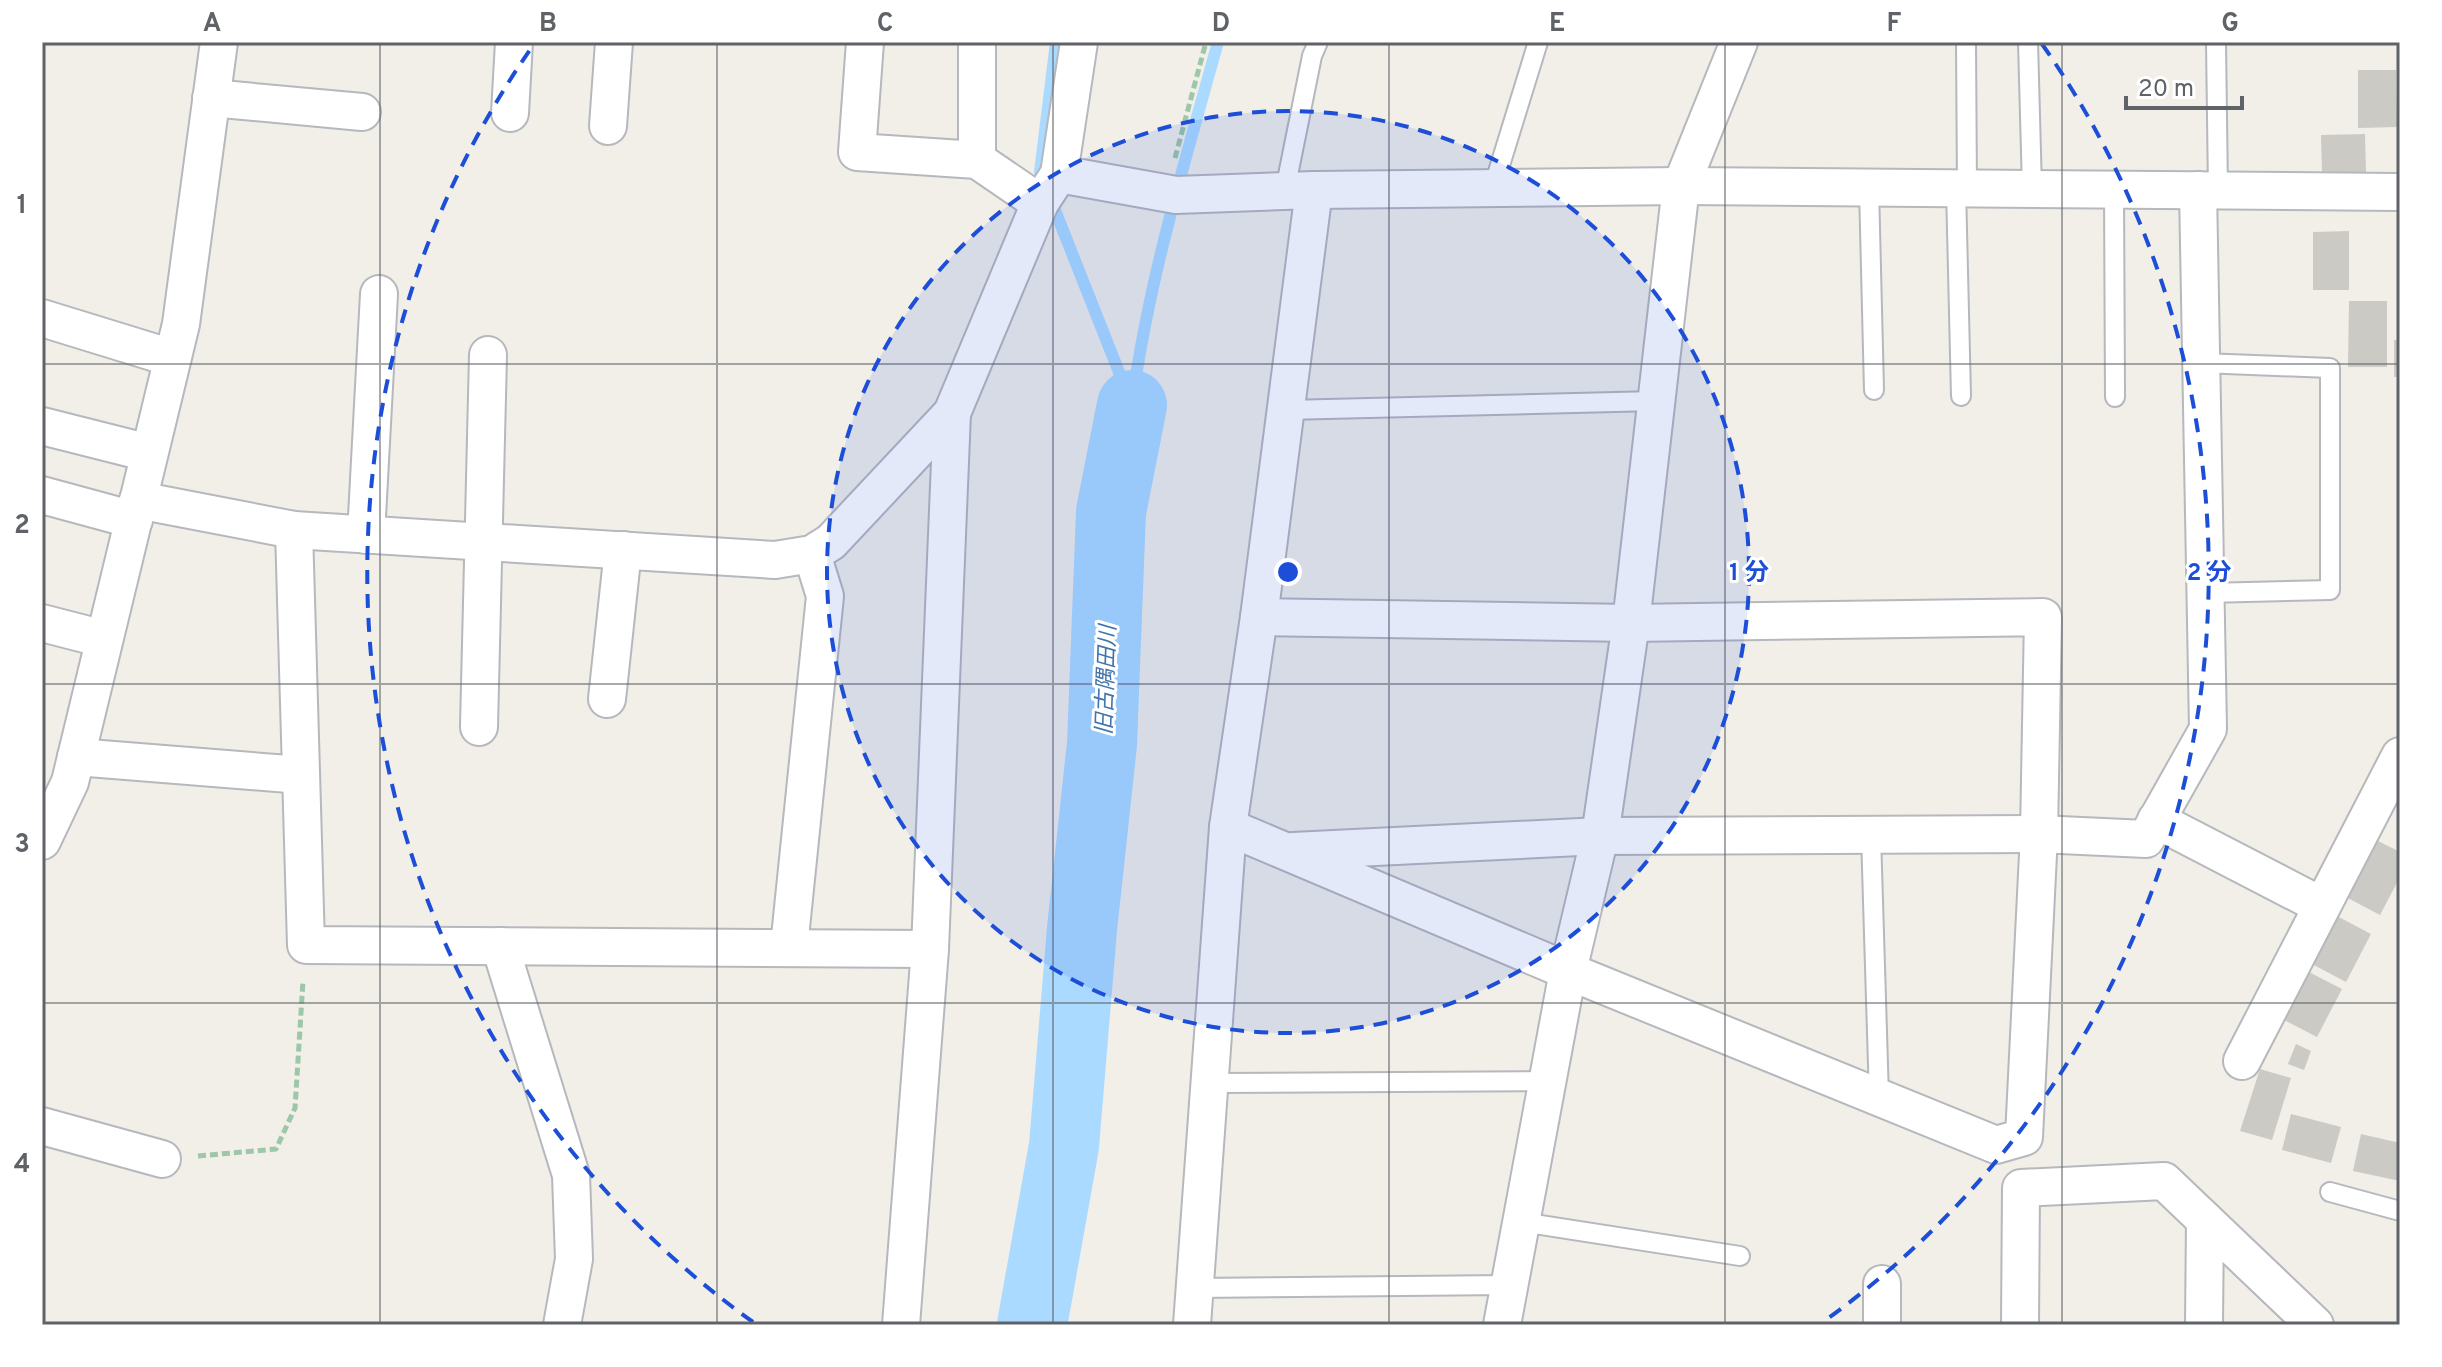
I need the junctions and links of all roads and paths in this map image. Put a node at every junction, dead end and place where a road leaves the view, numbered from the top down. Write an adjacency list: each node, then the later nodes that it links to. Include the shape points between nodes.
1 (219, 42): 14 (street)
2 (514, 42): 16 (street)
3 (614, 42): 17 (street)
4 (865, 42): 18 (street, via 857,152)
5 (977, 42): 18 (street)
6 (1079, 42): 20 (street)
7 (1206, 42): 29 (path)
8 (1318, 42): 25 (lane, via 1312,56)
9 (1538, 42): 21 (lane)
10 (1739, 42): 19 (street)
11 (1966, 42): 23 (lane)
12 (2028, 42): 24 (lane)
13 (2216, 42): 27 (lane)
14 (211, 98): 15 (street); 33 (street)
15 (362, 112)
16 (510, 113)
17 (608, 126)
18 (977, 160): 20 (street)
19 (1681, 186): 21 (street); 22 (street); 38 (street)
20 (1050, 188): 29 (street); 40 (street)
21 (1493, 188): 25 (street)
22 (1869, 188): 23 (street); 35 (lane)
23 (1962, 188): 24 (street); 36 (lane)
24 (2032, 189): 26 (street)
25 (1300, 190): 29 (street); 39 (street)
26 (2114, 190): 27 (street); 37 (lane)
27 (2208, 191): 28 (street); 34 (street)
28 (2400, 192)
29 (1165, 193)
30 (379, 294): 46 (street)
31 (42, 318): 33 (street)
32 (488, 355): 47 (street)
33 (172, 358): 42 (street)
34 (2201, 363): 50 (street); 50 (lane, via 2330,368 2330,590)
35 (1874, 390)
36 (1961, 396)
37 (2115, 397)
38 (1656, 401): 39 (lane); 53 (street)
39 (1285, 410): 51 (street)
40 (952, 413): 49 (street, via 831,542); 71 (street)
41 (42, 426): 42 (street)
42 (149, 453): 44 (street)
43 (42, 495): 44 (street)
44 (136, 510): 45 (street); 54 (street)
45 (294, 530): 46 (street); 59 (street)
46 (366, 535): 47 (street)
47 (484, 542): 48 (street); 56 (street)
48 (623, 550): 49 (street, via 775,560); 55 (street)
49 (812, 554): 70 (street, via 825,596)
50 (2206, 593): 60 (street, via 2208,729)
51 (1259, 617): 53 (street); 61 (street)
52 (42, 623): 54 (street)
53 (1631, 623): 62 (street, via 2043,617); 64 (street)
54 (104, 639): 58 (street)
55 (607, 699)
56 (479, 727)
57 (2400, 756): 67 (street)
58 (76, 757): 59 (street); 65 (street)
59 (301, 775): 68 (street)
60 (2156, 820): 62 (street, via 2146,839); 67 (street)
61 (1228, 827): 66 (street); 75 (street)
62 (2039, 834): 63 (street); 76 (street, via 2024,1137 1996,1145)
63 (1871, 835): 64 (street); 76 (lane)
64 (1600, 836): 66 (street); 72 (street)
65 (42, 841)
66 (1285, 852): 72 (street)
67 (2322, 906): 73 (street)
68 (306, 945): 69 (street); 78 (path, via 295,1108 276,1149)
69 (500, 946): 70 (street); 87 (street, via 571,1175 574,1259)
70 (789, 947): 71 (street)
71 (930, 949): 88 (street)
72 (1568, 971): 74 (street); 76 (street)
73 (2242, 1061)
74 (1548, 1081): 75 (lane); 82 (street)
75 (1210, 1083): 86 (street)
76 (1879, 1098)
77 (42, 1126): 78 (street)
78 (162, 1159)
79 (2330, 1192): 80 (lane)
80 (2400, 1211)
81 (2205, 1220): 92 (street, via 2164,1181 2021,1188); 93 (street); 94 (street)
82 (1521, 1222): 83 (lane); 85 (street)
83 (1740, 1256)
84 (1882, 1284): 91 (street)
85 (1510, 1285): 86 (lane); 90 (street)
86 (1194, 1288): 89 (street)
87 (562, 1325)
88 (901, 1325)
89 (1192, 1325)
90 (1502, 1325)
91 (1882, 1325)
92 (2020, 1325)
93 (2204, 1325)
94 (2315, 1325)

